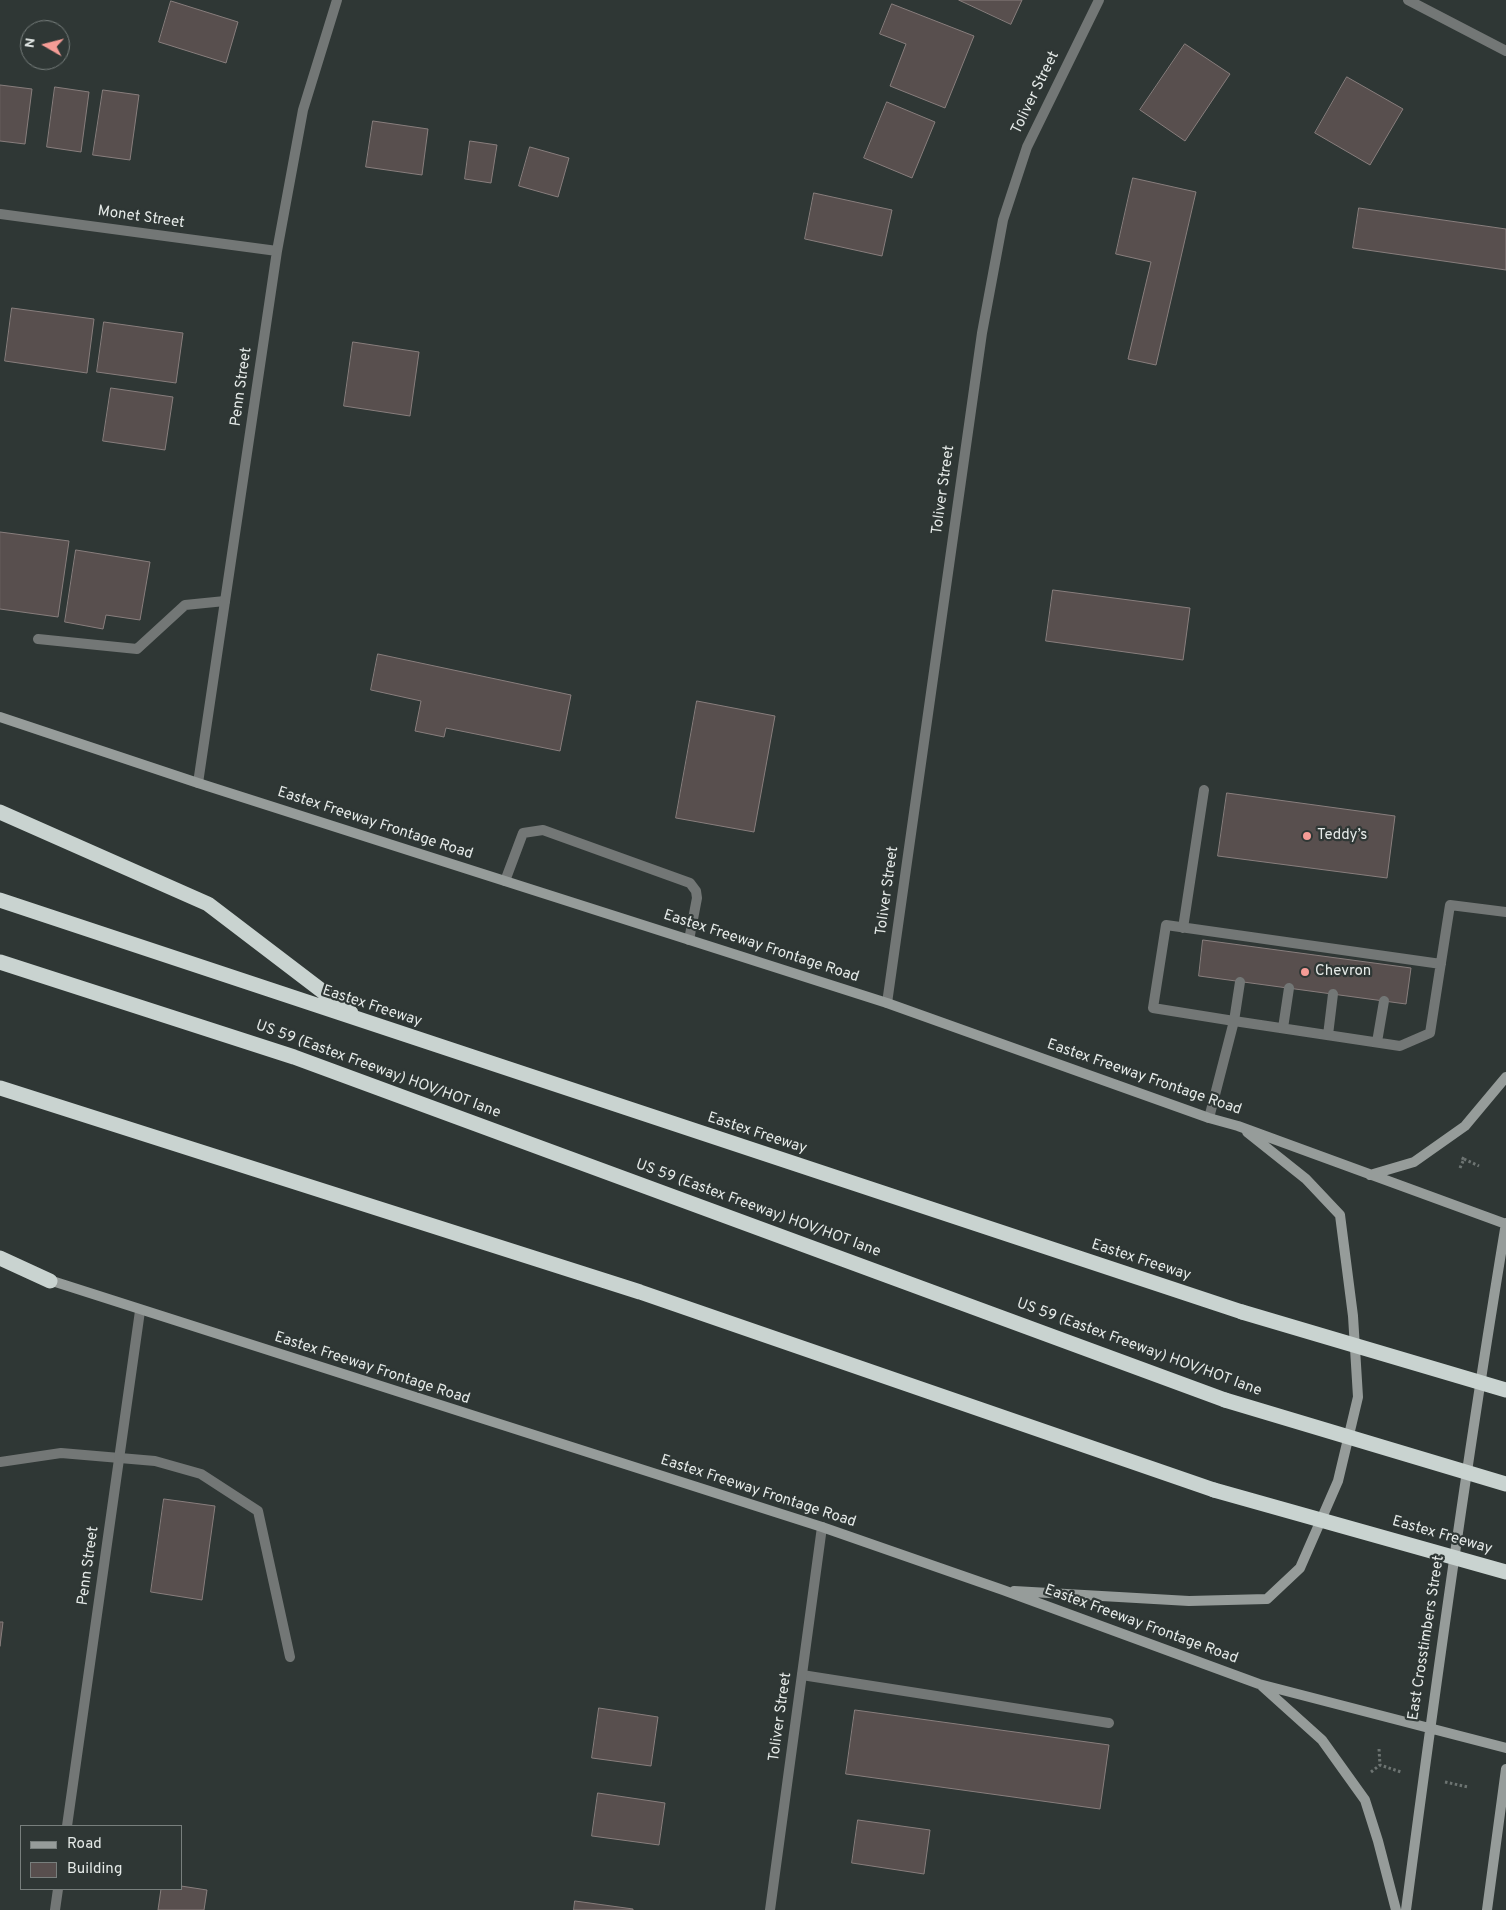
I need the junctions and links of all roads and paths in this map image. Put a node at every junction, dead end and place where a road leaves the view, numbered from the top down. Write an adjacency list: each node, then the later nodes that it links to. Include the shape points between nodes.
1 (337, 0): 6 (street, Penn Street, via 303,110)
2 (1099, 0): 24 (street, Toliver Street, via 1027,147 1003,220 982,333)
3 (1408, 0): 4 (street)
4 (1506, 51)
5 (0, 214): 6 (street, Monet Street)
6 (277, 251): 7 (street, Penn Street)
7 (225, 601): 8 (street, via 185,604 137,649); 10 (street, Penn Street)
8 (38, 639)
9 (0, 717): 10 (main road, Eastex Freeway Frontage Road)
10 (198, 783): 13 (main road, Eastex Freeway Frontage Road)
11 (1204, 790): 16 (street)
12 (0, 812): 26 (highway, via 208,904)
13 (505, 881): 17 (main road, Eastex Freeway Frontage Road); 17 (street, via 523,832 543,830 690,883 697,898)
14 (0, 900): 26 (highway, Eastex Freeway)
15 (1506, 912): 19 (street, via 1450,905)
16 (1183, 928): 19 (street, via 1297,949); 25 (street, via 1166,925 1153,1008)
17 (689, 940): 24 (main road, Eastex Freeway Frontage Road)
18 (0, 962): 47 (highway, US 59 (Eastex Freeway) HOV/HOT lane, bridge, via 294,1057 1225,1400)
19 (1441, 964): 29 (street, via 1430,1033 1400,1046)
20 (1240, 982): 25 (street)
21 (1290, 988): 27 (street)
22 (1333, 994): 28 (street)
23 (1384, 1001): 29 (street)
24 (887, 1003): 32 (main road, Eastex Freeway Frontage Road)
25 (1234, 1021): 27 (street); 32 (street)
26 (362, 1022): 44 (highway, Eastex Freeway, bridge, via 1242,1312)
27 (1283, 1028): 28 (street)
28 (1328, 1035): 29 (street)
29 (1377, 1042)
30 (1506, 1077): 38 (main road, via 1465,1126 1414,1162)
31 (0, 1088): 49 (highway, Eastex Freeway, bridge, via 640,1292 1214,1490)
32 (1209, 1118): 33 (main road, Eastex Freeway Frontage Road)
33 (1238, 1126): 38 (main road, Eastex Freeway Frontage Road); 50 (main road, via 1306,1179 1340,1215 1353,1316 1358,1397 1338,1481 1300,1568 1267,1599 1189,1601)
34 (1456, 1154): 35 (path)
35 (1464, 1160): 36 (path); 37 (path)
36 (1479, 1166)
37 (1460, 1168)
38 (1370, 1175): 39 (main road, Eastex Freeway Frontage Road)
39 (1506, 1223): 55 (main road, East Crosstimbers Street)
40 (0, 1258): 42 (highway)
41 (0, 1264): 42 (main road, Eastex Freeway Frontage Road)
42 (50, 1281): 43 (main road, Eastex Freeway Frontage Road)
43 (140, 1311): 45 (street, Penn Street); 48 (main road, Eastex Freeway Frontage Road)
44 (1506, 1390)
45 (120, 1457): 46 (street, via 61,1453); 51 (street, via 155,1461 200,1474 258,1511); 62 (street, Penn Street)
46 (0, 1462)
47 (1506, 1484)
48 (822, 1527): 50 (main road, Eastex Freeway Frontage Road); 52 (street, Toliver Street)
49 (1506, 1572)
50 (1003, 1590): 53 (main road, Eastex Freeway Frontage Road)
51 (290, 1657)
52 (802, 1676): 54 (street); 65 (street, Toliver Street)
53 (1259, 1684): 55 (main road, Eastex Freeway Frontage Road); 66 (main road, via 1322,1740 1365,1800)
54 (1109, 1723)
55 (1429, 1728): 56 (main road, Eastex Freeway Frontage Road); 67 (main road, East Crosstimbers Street)
56 (1506, 1748)
57 (1379, 1749): 59 (path, via 1380,1765)
58 (1506, 1769): 68 (main road)
59 (1402, 1772)
60 (1440, 1780): 61 (path)
61 (1468, 1787)
62 (67, 1825)
63 (58, 1890): 64 (street)
64 (55, 1910)
65 (770, 1910)
66 (1396, 1910)
67 (1406, 1910)
68 (1487, 1910)

